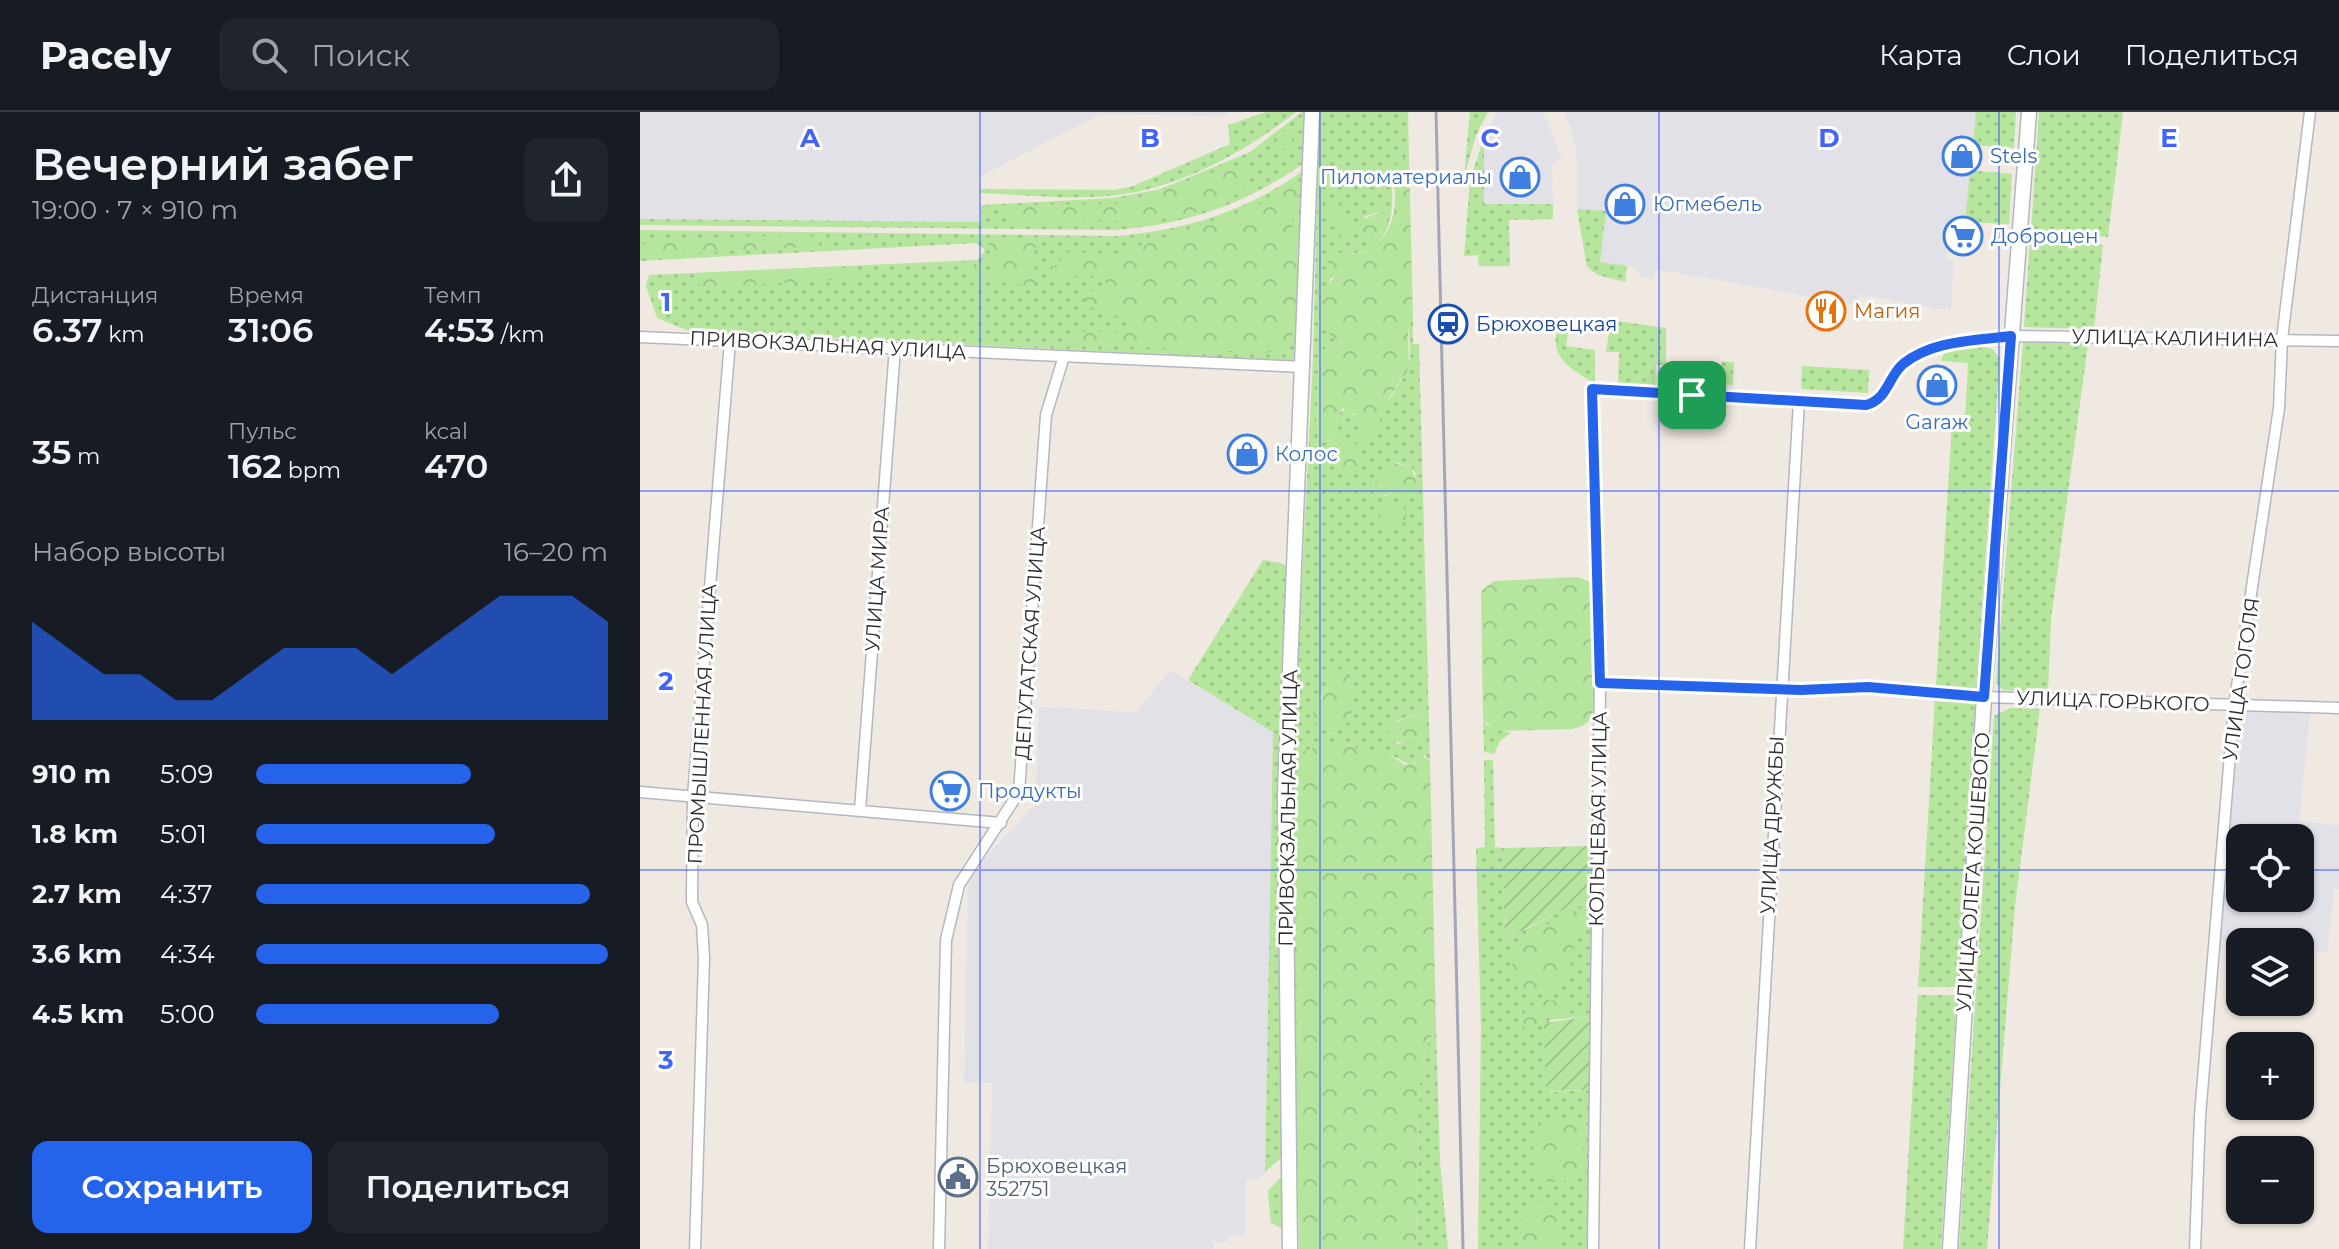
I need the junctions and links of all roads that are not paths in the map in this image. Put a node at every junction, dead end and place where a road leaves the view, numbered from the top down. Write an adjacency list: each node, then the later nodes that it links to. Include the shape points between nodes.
1 (1312, 112): 11 (street, ПРИВОКЗАЛЬНАЯ УЛИЦА)
2 (2029, 112): 4 (street, УЛИЦА ОЛЕГА КОШЕВОГО)
3 (2310, 112): 6 (street, УЛИЦА ГОГОЛЯ)
4 (2011, 336): 6 (street, УЛИЦА КАЛИНИНА); 12 (street, УЛИЦА КАЛИНИНА, via 1932,348 1901,366 1872,403); 15 (street, УЛИЦА ОЛЕГА КОШЕВОГО)
5 (640, 337): 7 (street, ПРИВОКЗАЛЬНАЯ УЛИЦА)
6 (2282, 339): 8 (street, УЛИЦА КАЛИНИНА); 16 (street, УЛИЦА ГОГОЛЯ, via 2279,408)
7 (730, 341): 9 (street, ПРИВОКЗАЛЬНАЯ УЛИЦА); 19 (street, ПРОМЫШЛЕННАЯ УЛИЦА)
8 (2339, 341)
9 (895, 348): 10 (street, ПРИВОКЗАЛЬНАЯ УЛИЦА); 20 (street, УЛИЦА МИРА)
10 (1064, 356): 11 (street, ПРИВОКЗАЛЬНАЯ УЛИЦА); 21 (street, ДЕПУТАТСКАЯ УЛИЦА, via 1045,422 1019,792)
11 (1304, 367): 24 (street, ПРИВОКЗАЛЬНАЯ УЛИЦА, via 1285,794)
12 (1799, 401): 13 (street, КОЛЬЦЕВАЯ УЛИЦА, via 1592,389); 14 (street, УЛИЦА ДРУЖБЫ)
13 (1600, 683): 14 (street, УЛИЦА ГОРЬКОГО); 25 (street, КОЛЬЦЕВАЯ УЛИЦА)
14 (1780, 689): 15 (street, УЛИЦА ГОРЬКОГО, via 1868,687); 26 (street, УЛИЦА ДРУЖБЫ)
15 (1984, 697): 16 (street, УЛИЦА ГОРЬКОГО); 27 (street, УЛИЦА ОЛЕГА КОШЕВОГО)
16 (2234, 706): 17 (street, УЛИЦА ГОРЬКОГО); 28 (street, УЛИЦА ГОГОЛЯ, via 2200,1116)
17 (2339, 708)
18 (640, 792): 19 (street)
19 (693, 796): 20 (street); 22 (street, ПРОМЫШЛЕННАЯ УЛИЦА, via 692,902 704,948)
20 (860, 810): 21 (street)
21 (1001, 823): 23 (street, ДЕПУТАТСКАЯ УЛИЦА, via 959,885 949,921)
22 (695, 1249)
23 (939, 1249)
24 (1290, 1249)
25 (1593, 1249)
26 (1750, 1249)
27 (1950, 1249)
28 (2195, 1249)

